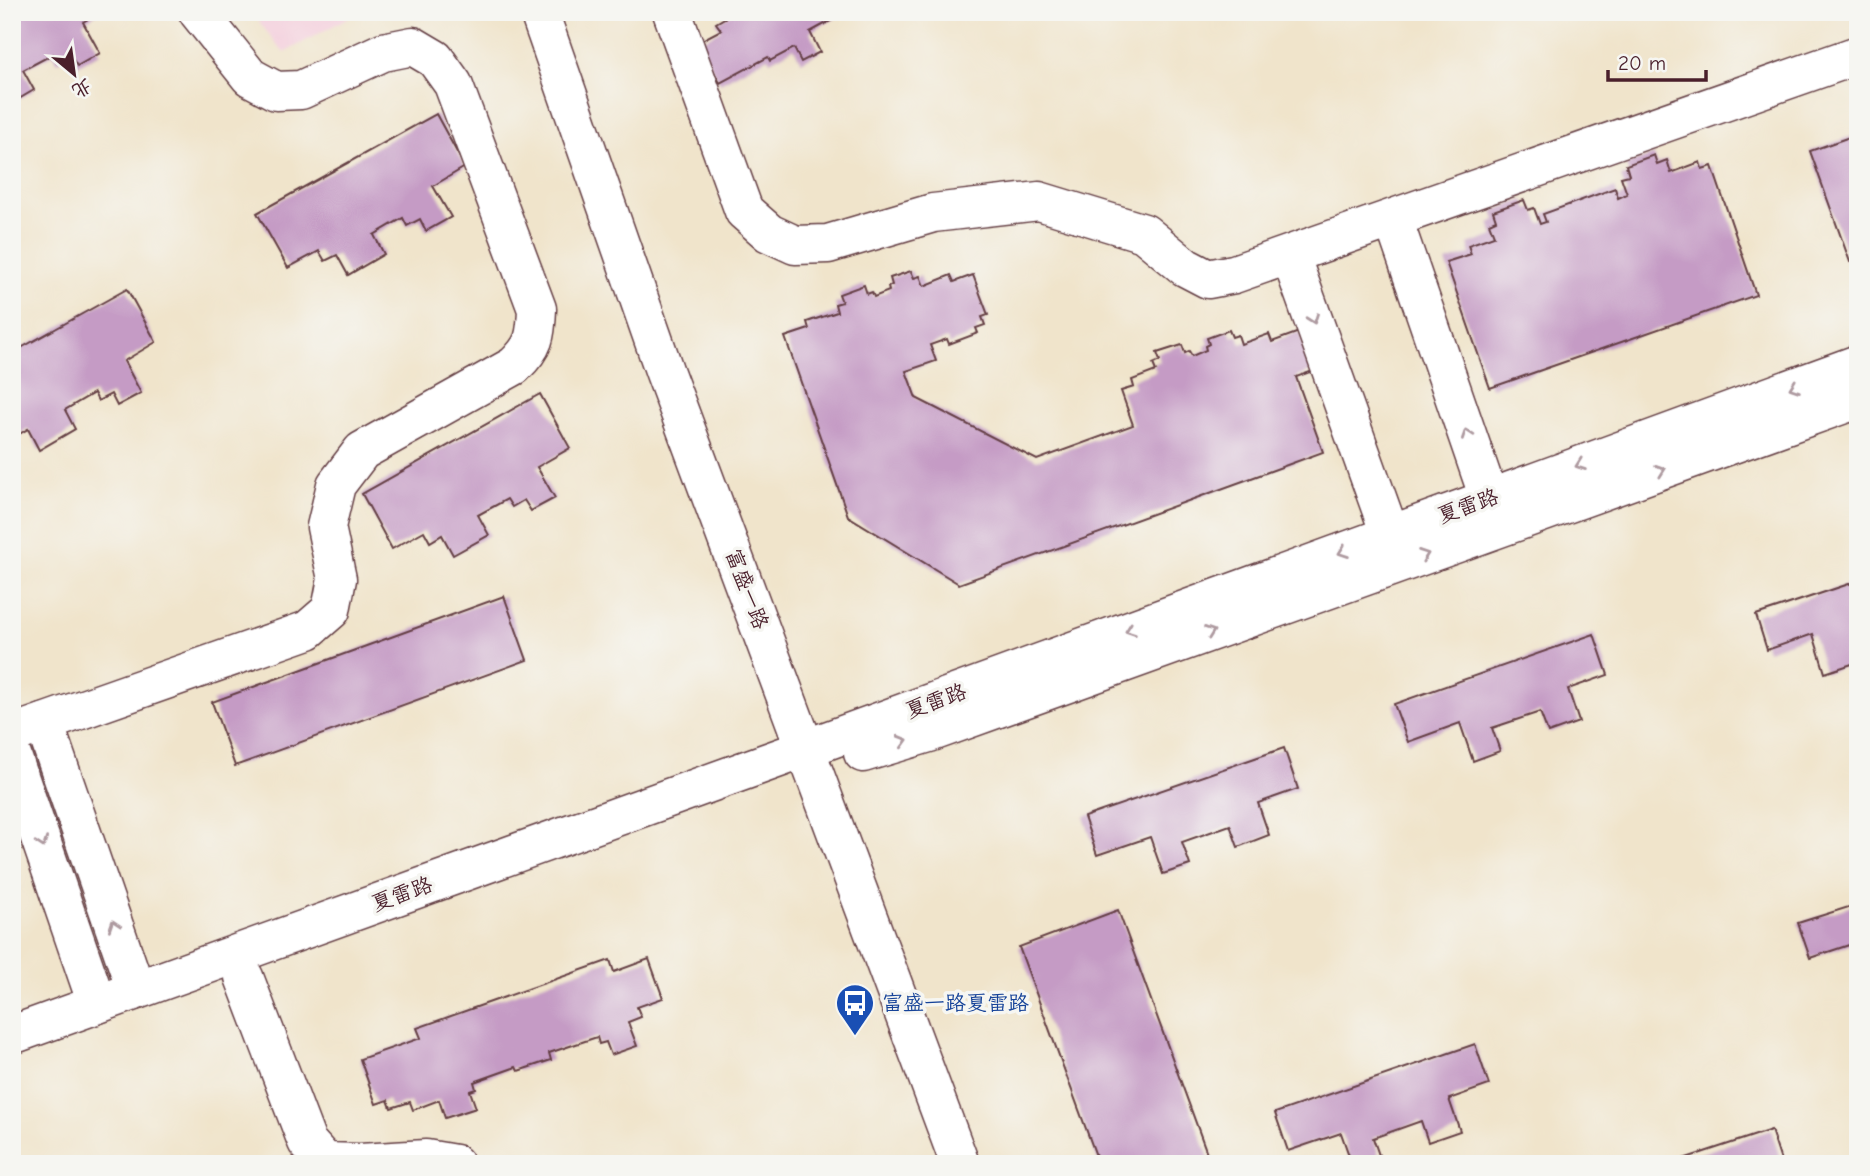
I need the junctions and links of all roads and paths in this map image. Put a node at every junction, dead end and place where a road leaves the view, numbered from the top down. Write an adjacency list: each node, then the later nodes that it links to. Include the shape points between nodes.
1 (198, 12): 11 (street, via 250,77 276,91 301,90 383,52 414,46 435,60 453,84 537,309 536,334 529,352 514,366 362,451 336,485 326,527 337,579 331,610 308,630)
2 (539, 12): 13 (street, 富盛一路, via 665,373)
3 (672, 12): 6 (street, via 744,211 769,233 794,245 828,244 933,213 1039,201 1144,233 1185,267 1208,279)
4 (1858, 55): 5 (street)
5 (1393, 219): 6 (street); 9 (street, one-way to 5)
6 (1290, 255): 10 (street, one-way to 10)
7 (1858, 363): 9 (street, 夏雷路, one-way to 9)
8 (1858, 399): 13 (street, 夏雷路, one-way to 8, via 929,733)
9 (1489, 498): 10 (street, 夏雷路)
10 (1390, 534): 13 (street, 夏雷路, one-way to 13)
11 (28, 728): 15 (street, one-way to 11)
12 (12, 756): 16 (street, one-way to 16)
13 (810, 758): 14 (street, 夏雷路); 15 (street, 夏雷路); 20 (street, 富盛一路)
14 (244, 977): 18 (street, 夏雷路); 19 (street, via 307,1142 325,1162 426,1159)
15 (136, 990): 16 (street, 夏雷路)
16 (97, 1004): 17 (street, 夏雷路)
17 (12, 1035)
18 (12, 1062)
19 (455, 1164)
20 (960, 1164)

